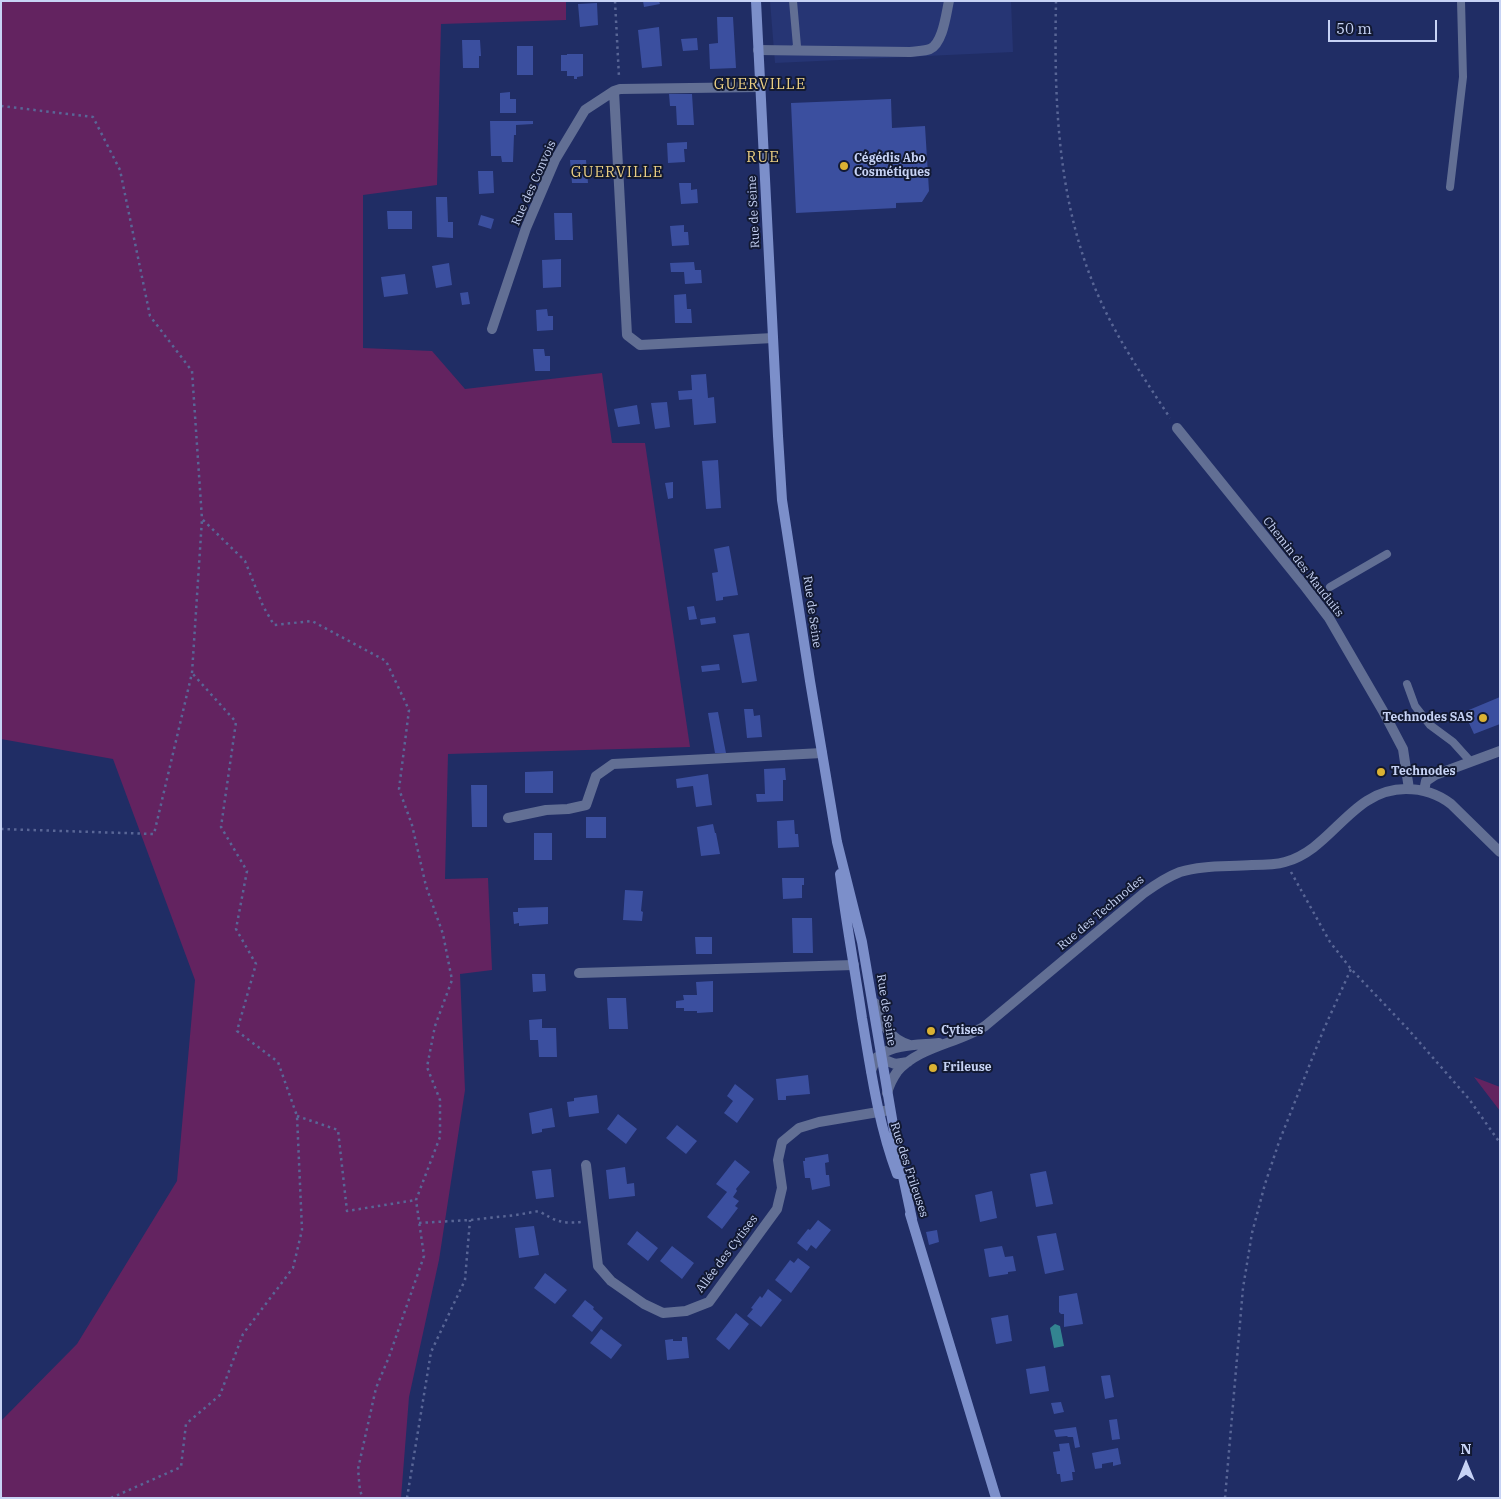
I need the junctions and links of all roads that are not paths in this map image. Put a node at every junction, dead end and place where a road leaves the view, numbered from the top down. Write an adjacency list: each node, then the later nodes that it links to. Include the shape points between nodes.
1 (756, 1): 5 (street, Rue de Seine)
2 (793, 1): 6 (lane, via 797,46)
3 (949, 1): 6 (street, via 941,36 930,49 910,52)
4 (1461, 1): 9 (lane, via 1463,77)
5 (758, 50): 6 (street); 7 (street, Rue de Seine)
6 (794, 50)
7 (761, 87): 8 (street); 11 (street, Rue de Seine)
8 (617, 90): 10 (street, Rue des Convois, via 585,110 555,160 526,228); 11 (street, via 627,335 640,345)
9 (1450, 187)
10 (492, 329)
11 (773, 338): 17 (street, Rue de Seine, via 782,500)
12 (1176, 428): 19 (street, Chemin des Mauduits, via 1329,618 1403,749)
13 (1387, 554): 14 (lane)
14 (1330, 587)
15 (1407, 684): 18 (lane, via 1415,706 1430,726 1453,742)
16 (1500, 751): 18 (street)
17 (822, 753): 21 (street, via 613,764 596,776 586,805); 22 (street, Rue de Seine)
18 (1471, 762): 20 (street, via 1430,778)
19 (1409, 789): 20 (street, Rue des Technodes); 27 (street, Rue des Technodes, via 1391,791 1367,800 1318,844 1295,859 1193,869 1171,876 1144,893 991,1022)
20 (1424, 791): 23 (street, Rue des Technodes, via 1452,804)
21 (508, 818)
22 (837, 842): 24 (street, Rue des Frileuses); 26 (street, Rue de Seine)
23 (1500, 852)
24 (854, 965): 25 (street); 29 (street, Rue des Frileuses)
25 (579, 973)
26 (871, 990): 28 (street, via 884,1026 897,1040); 30 (street, Rue de Seine)
27 (950, 1042): 28 (street, Rue des Technodes); 31 (street, Rue des Technodes)
28 (918, 1046): 30 (street, Rue des Technodes, via 893,1049)
29 (868, 1050): 30 (street); 32 (street, Rue des Frileuses)
30 (880, 1058): 31 (street, via 895,1064); 32 (street); 33 (street, Rue de Seine)
31 (912, 1060): 33 (street, Rue des Technodes, via 896,1073)
32 (871, 1071): 35 (street, Rue des Frileuses)
33 (887, 1094): 34 (street, Rue de Seine)
34 (890, 1110): 35 (street, Allée des Cytises); 37 (street, Rue de Seine)
35 (878, 1112): 36 (street, Allée des Cytises, via 799,1128 782,1142 778,1160 782,1188 777,1209 709,1302 686,1311 663,1313 644,1304 611,1281 598,1266); 37 (street, Rue des Frileuses)
36 (586, 1165)
37 (912, 1219): 38 (street, Rue des Frileuses)
38 (996, 1498)

